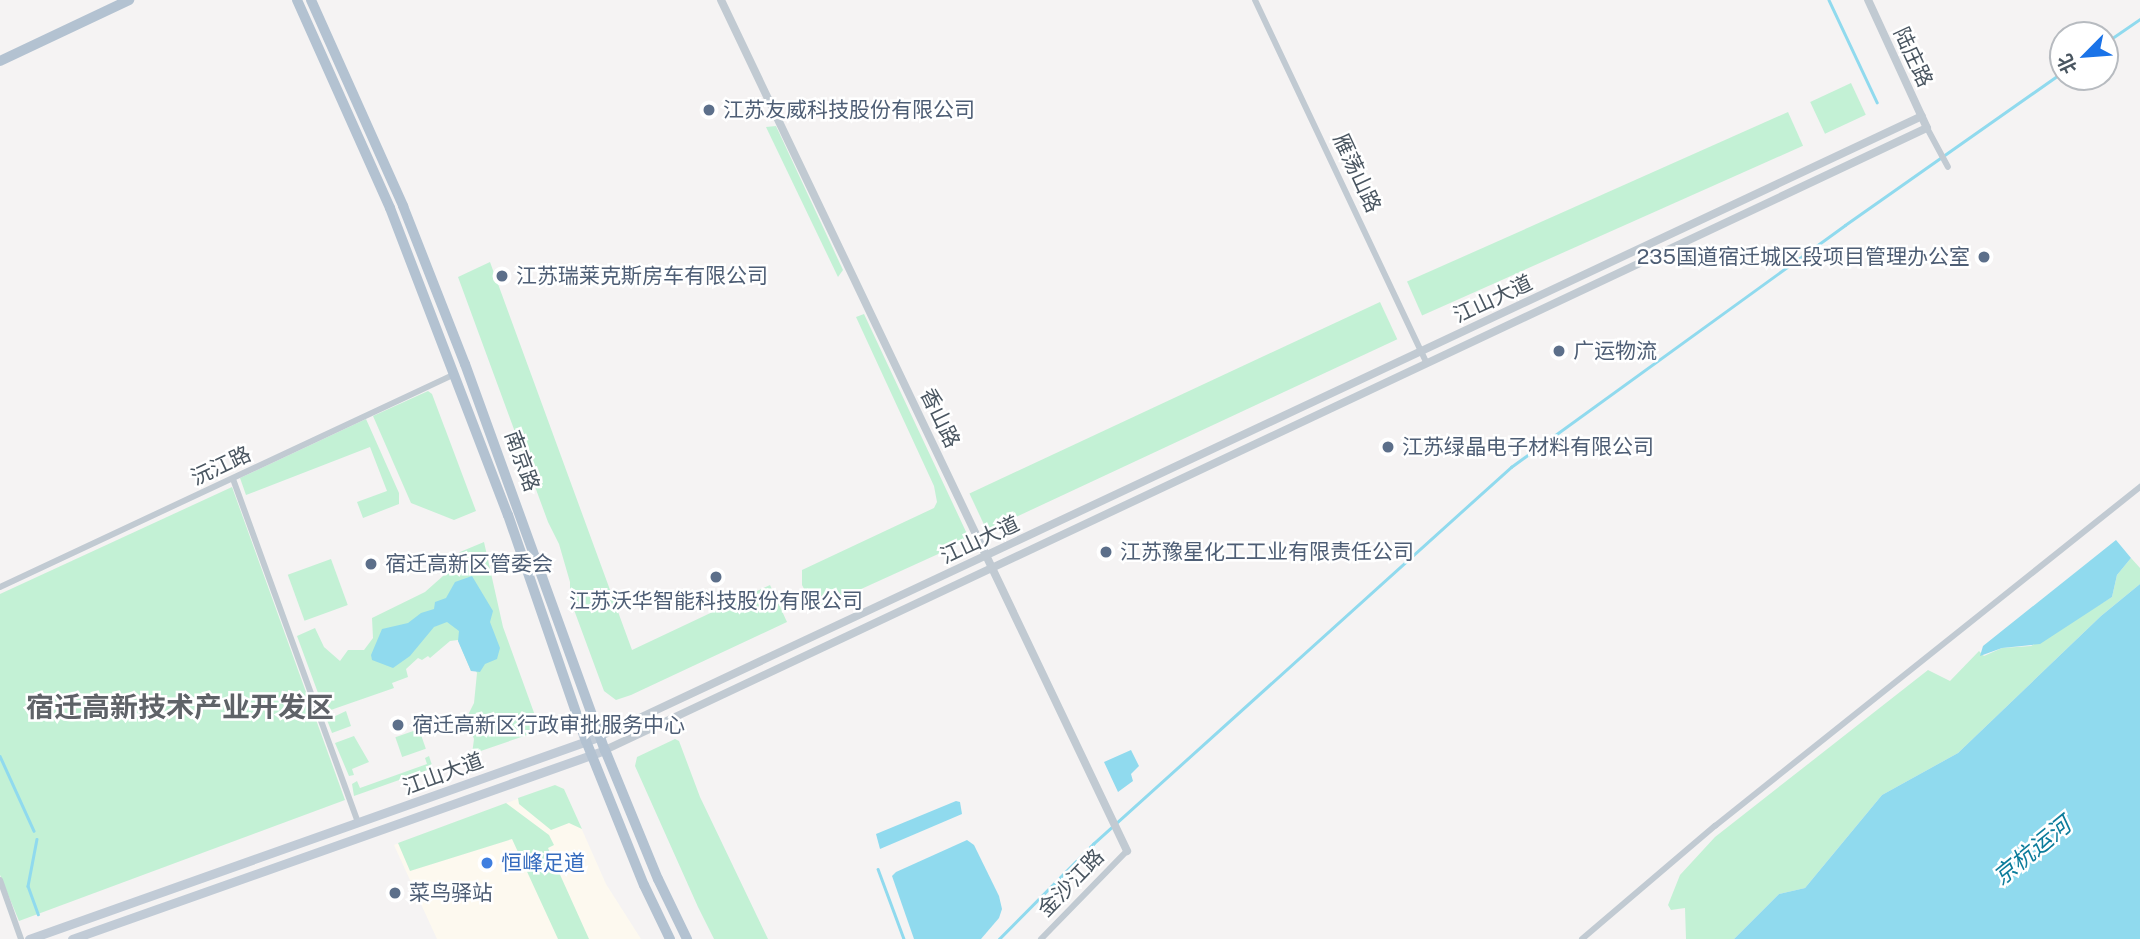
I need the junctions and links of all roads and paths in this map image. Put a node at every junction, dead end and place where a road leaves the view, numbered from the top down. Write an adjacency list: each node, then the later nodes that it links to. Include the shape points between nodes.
1 (129, 0): 7 (main road)
2 (297, 0): 13 (main road, 南京路, via 390,208)
3 (311, 0): 19 (main road, 南京路, via 367,121 456,340)
4 (721, 0): 16 (street, 香山路)
5 (1255, 0): 11 (street, 雁荡山路)
6 (1868, 0): 8 (street, 陆庄路)
7 (0, 61)
8 (1922, 116): 9 (street, 陆庄路); 11 (street, 江山大道)
9 (1927, 128): 10 (street); 12 (street, 江山大道)
10 (1948, 167)
11 (1422, 352): 12 (street, 雁荡山路); 16 (street, 江山大道)
12 (1426, 362): 17 (street, 江山大道)
13 (456, 374): 14 (street, 沅江路); 20 (main road, 南京路)
14 (233, 479): 18 (street, 沅江路); 23 (street)
15 (2140, 487): 32 (street, via 1715,826)
16 (987, 557): 17 (street, 香山路); 19 (street, 江山大道)
17 (993, 569): 21 (street, 江山大道); 24 (street, 香山路)
18 (0, 587)
19 (601, 736): 20 (main road, 江山大道); 21 (main road, 南京路)
20 (586, 741): 22 (main road, 南京路); 23 (main road, 江山大道)
21 (605, 750): 22 (main road, 江山大道); 30 (main road, 南京路)
22 (591, 755): 28 (main road, 江山大道); 29 (main road, 南京路)
23 (358, 822): 27 (main road, 江山大道)
24 (1127, 851): 31 (street, 金沙江路)
25 (0, 880): 26 (street)
26 (21, 939)
27 (29, 939)
28 (72, 939)
29 (670, 939)
30 (687, 939)
31 (1041, 939)
32 (1582, 939)

